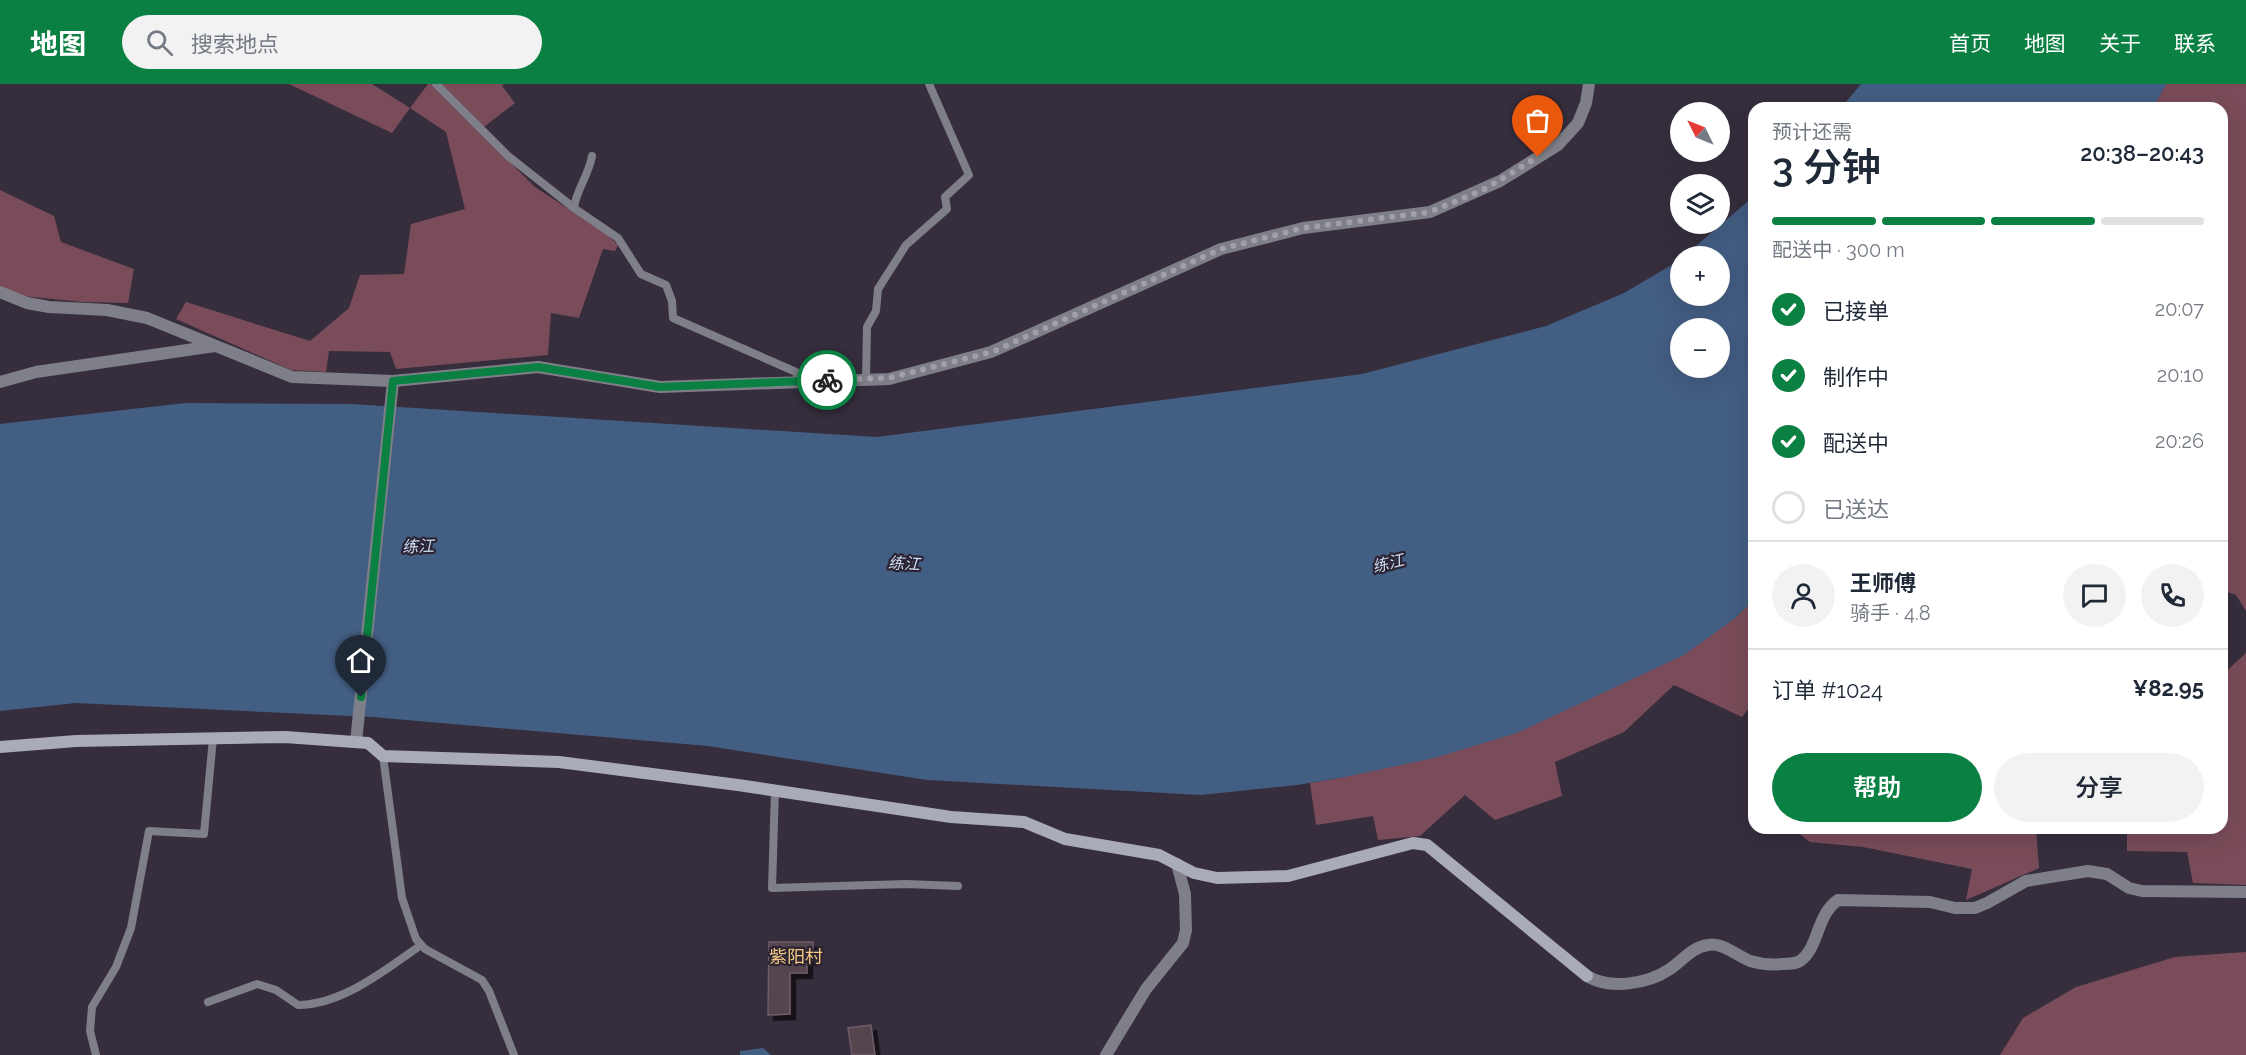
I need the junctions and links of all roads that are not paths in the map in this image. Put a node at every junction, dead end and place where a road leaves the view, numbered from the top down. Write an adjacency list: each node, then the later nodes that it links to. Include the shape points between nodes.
1 (436, 84): 5 (lane, via 508,156)
2 (929, 84): 8 (lane, via 969,175 945,197 947,208 906,245 878,289 876,311 867,327)
3 (1589, 84): 8 (street, via 1582,114 1565,139 1500,181 1448,206 1430,212 1303,228 1221,249 992,352 889,378)
4 (592, 156): 5 (lane)
5 (574, 208): 10 (lane, via 618,238 641,274 666,285 673,318 796,372)
6 (0, 292): 7 (street, via 48,307 107,310 147,318)
7 (215, 346): 9 (street, via 292,377); 11 (street, via 36,372)
8 (866, 379): 10 (street)
9 (393, 381): 10 (street, via 538,367 660,387); 13 (street)
10 (799, 381)
11 (0, 382)
12 (213, 738): 13 (street, via 285,736); 14 (street); 22 (lane, via 204,834 149,831 131,928 116,967 92,1007 90,1031)
13 (357, 742): 15 (street, via 368,743)
14 (0, 747)
15 (383, 756): 16 (street, via 559,762); 20 (lane, via 402,898)
16 (775, 790): 17 (street, via 951,818 1024,822 1058,837 1159,855); 18 (lane, via 772,888)
17 (1178, 864): 19 (street, via 1194,873 1217,878 1288,876 1420,843 1587,976 1605,983 1645,980 1708,945 1721,946 1756,962 1795,963 1805,956 1824,914 1838,900 1930,902 1975,908 2026,881 2088,872 2107,874 2142,891); 24 (street, via 1185,894 1183,943 1146,989)
18 (958, 886)
19 (2246, 892)
20 (421, 945): 21 (lane, via 373,979 331,999 298,1005 276,990 257,984); 23 (lane, via 482,980)
21 (208, 1002)
22 (96, 1055)
23 (514, 1055)
24 (1106, 1055)

